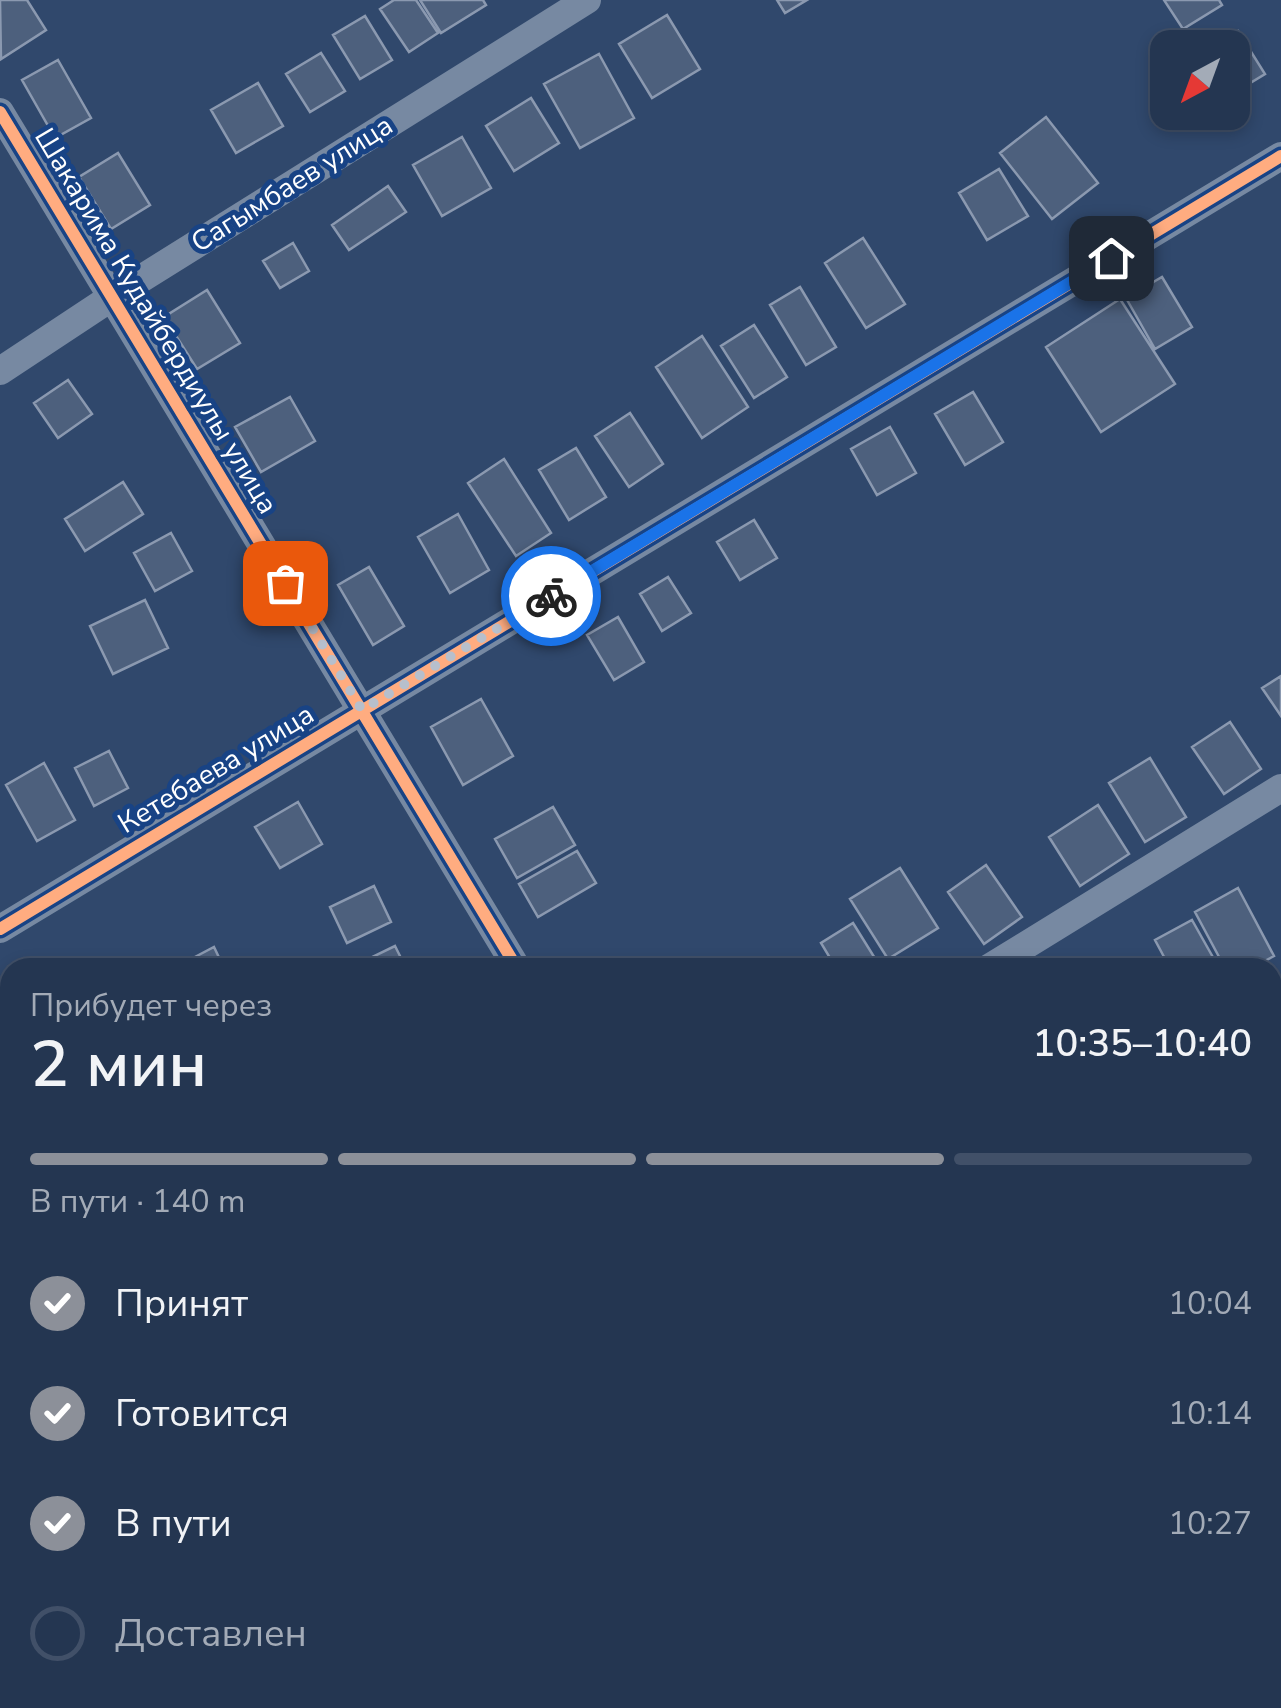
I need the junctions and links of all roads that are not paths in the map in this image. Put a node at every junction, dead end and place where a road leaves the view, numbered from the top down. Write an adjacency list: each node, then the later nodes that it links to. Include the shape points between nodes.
1 (586, 0): 4 (street, Сагымбаев улица)
2 (0, 112): 4 (street, Шакарима Кудайбердиулы улица)
3 (1281, 156): 6 (street, Кетебаева улица)
4 (112, 297): 5 (street, Сагымбаев улица); 6 (street, Шакарима Кудайбердиулы улица)
5 (0, 371)
6 (362, 710): 8 (street, Кетебаева улица); 9 (street, Шакарима Кудайбердиулы улица)
7 (1281, 788): 10 (street)
8 (0, 929)
9 (511, 958)
10 (1005, 958)

